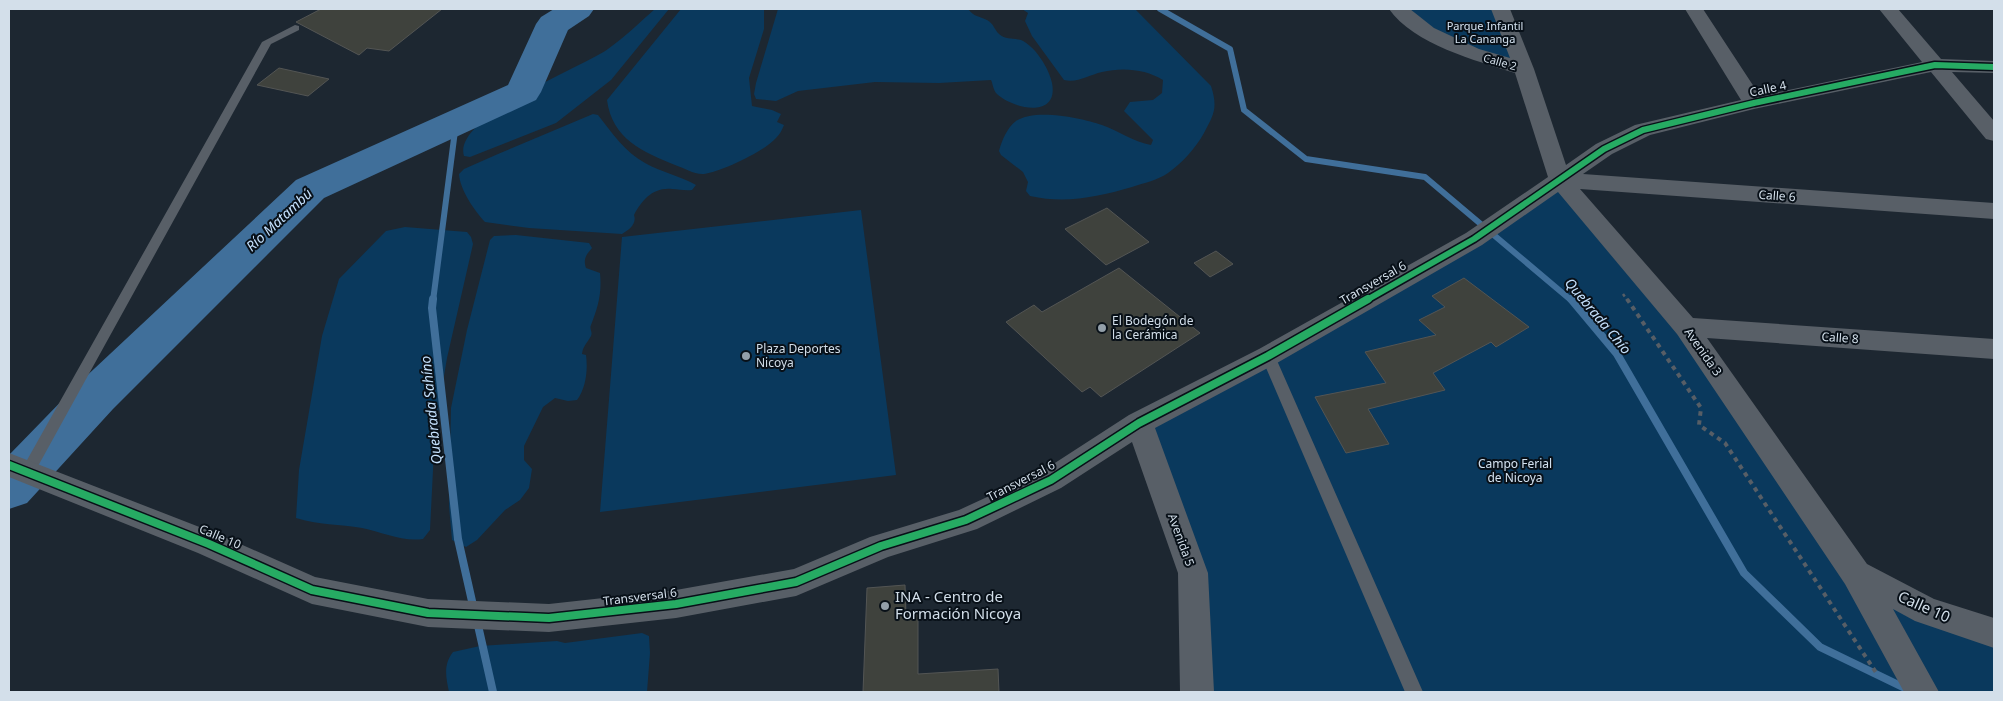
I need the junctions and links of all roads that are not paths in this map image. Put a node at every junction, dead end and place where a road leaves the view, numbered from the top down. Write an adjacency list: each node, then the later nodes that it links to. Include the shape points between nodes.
1 (1399, 9): 8 (street, Calle 2, via 1426,32 1472,53)
2 (1501, 9): 8 (street, Avenida 3)
3 (1694, 9): 9 (street)
4 (1888, 9): 6 (street)
5 (295, 28): 17 (lane, via 268,42)
6 (1935, 65): 7 (street, Calle 4); 9 (street, Calle 4); 10 (street)
7 (1994, 67)
8 (1524, 69): 11 (street, Avenida 3)
9 (1754, 103): 11 (street, Calle 4, via 1643,130 1604,150)
10 (1994, 134)
11 (1560, 180): 12 (street, Calle 6); 13 (street, Avenida 3); 15 (street, Transversal 6, via 1474,239)
12 (1994, 211)
13 (1686, 327): 14 (street, Calle 8); 18 (street, Avenida 3)
14 (1994, 350)
15 (1268, 356): 16 (street, Transversal 6); 22 (lane)
16 (1139, 423): 19 (street, Transversal 6, via 1051,480 966,520 881,546 796,582 676,604 549,618); 21 (street, Avenida 5, via 1193,574)
17 (18, 469): 19 (street, Calle 10, via 209,544 312,590)
18 (1856, 574): 20 (street, Calle 10, via 1926,611); 23 (street, Avenida 3)
19 (428, 614)
20 (1994, 633)
21 (1196, 692)
22 (1414, 692)
23 (1922, 692)

